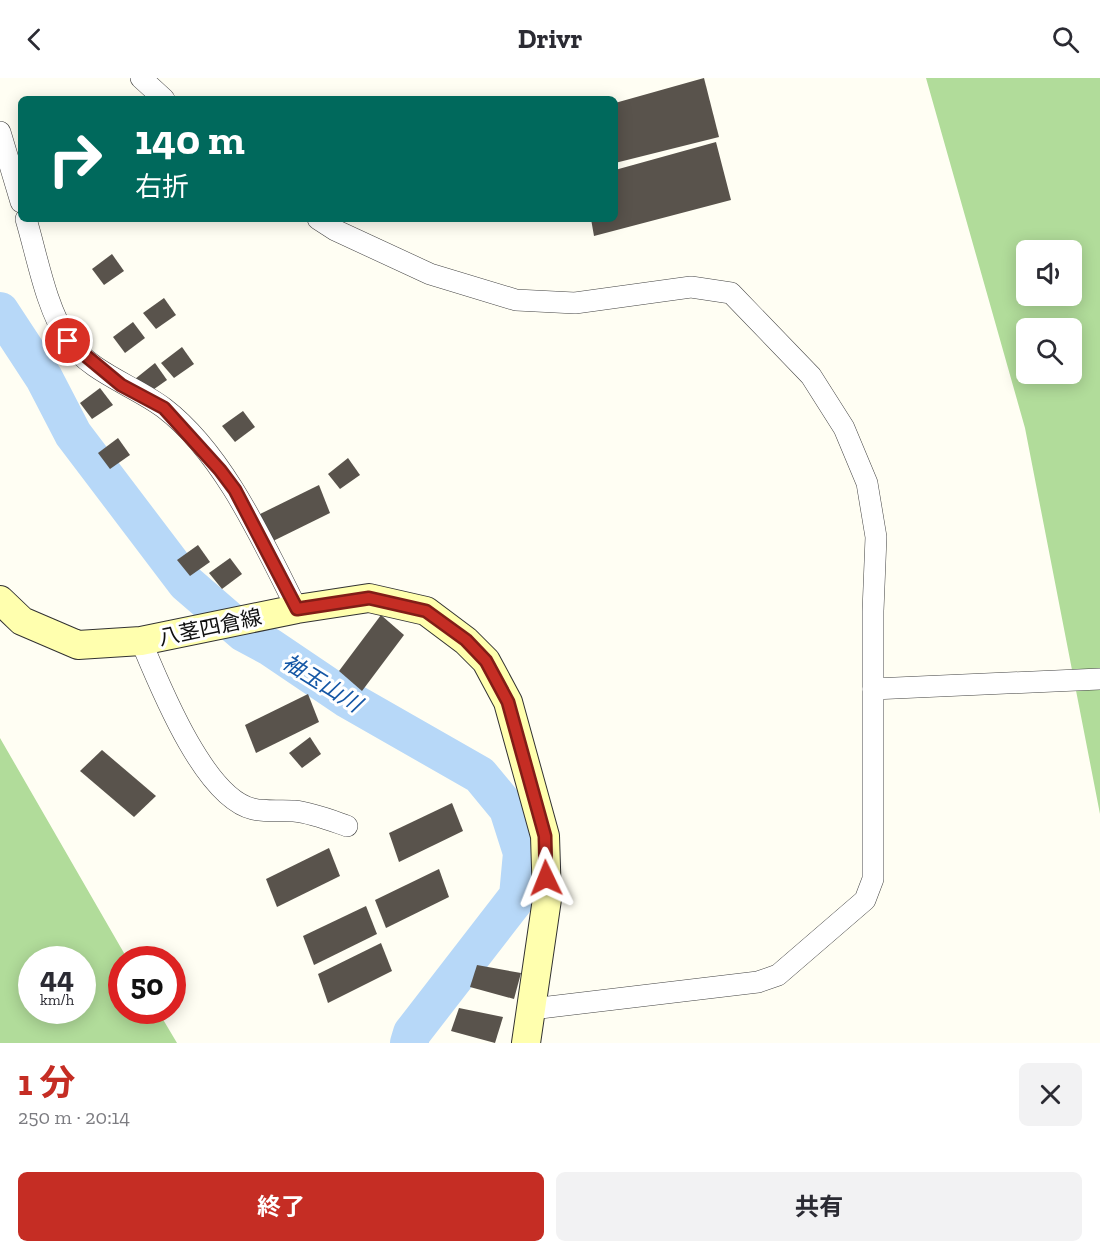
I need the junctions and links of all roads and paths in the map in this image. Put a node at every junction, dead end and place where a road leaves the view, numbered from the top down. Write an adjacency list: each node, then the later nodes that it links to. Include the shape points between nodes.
1 (141, 78): 2 (street)
2 (162, 96)
3 (0, 132): 4 (street)
4 (18, 192)
5 (27, 222): 8 (street, via 56,316 68,341 121,385 164,408 220,470 235,490)
6 (323, 222): 11 (street, via 430,274 516,300 576,303 691,287 731,293 811,376 844,428 867,483 876,537)
7 (0, 600): 9 (main road, 八茎四倉線, via 22,621 78,645)
8 (297, 609): 9 (main road, 八茎四倉線); 13 (main road, 八茎四倉線, via 369,598 426,611 466,640 486,661 508,702 545,836 547,899)
9 (141, 641): 12 (street, via 168,706 220,788 253,810 318,815)
10 (1100, 679): 11 (street)
11 (873, 689): 13 (street, via 873,879 865,900 778,975 758,982)
12 (347, 826)
13 (532, 1009): 14 (main road, 八茎四倉線)
14 (526, 1043)

